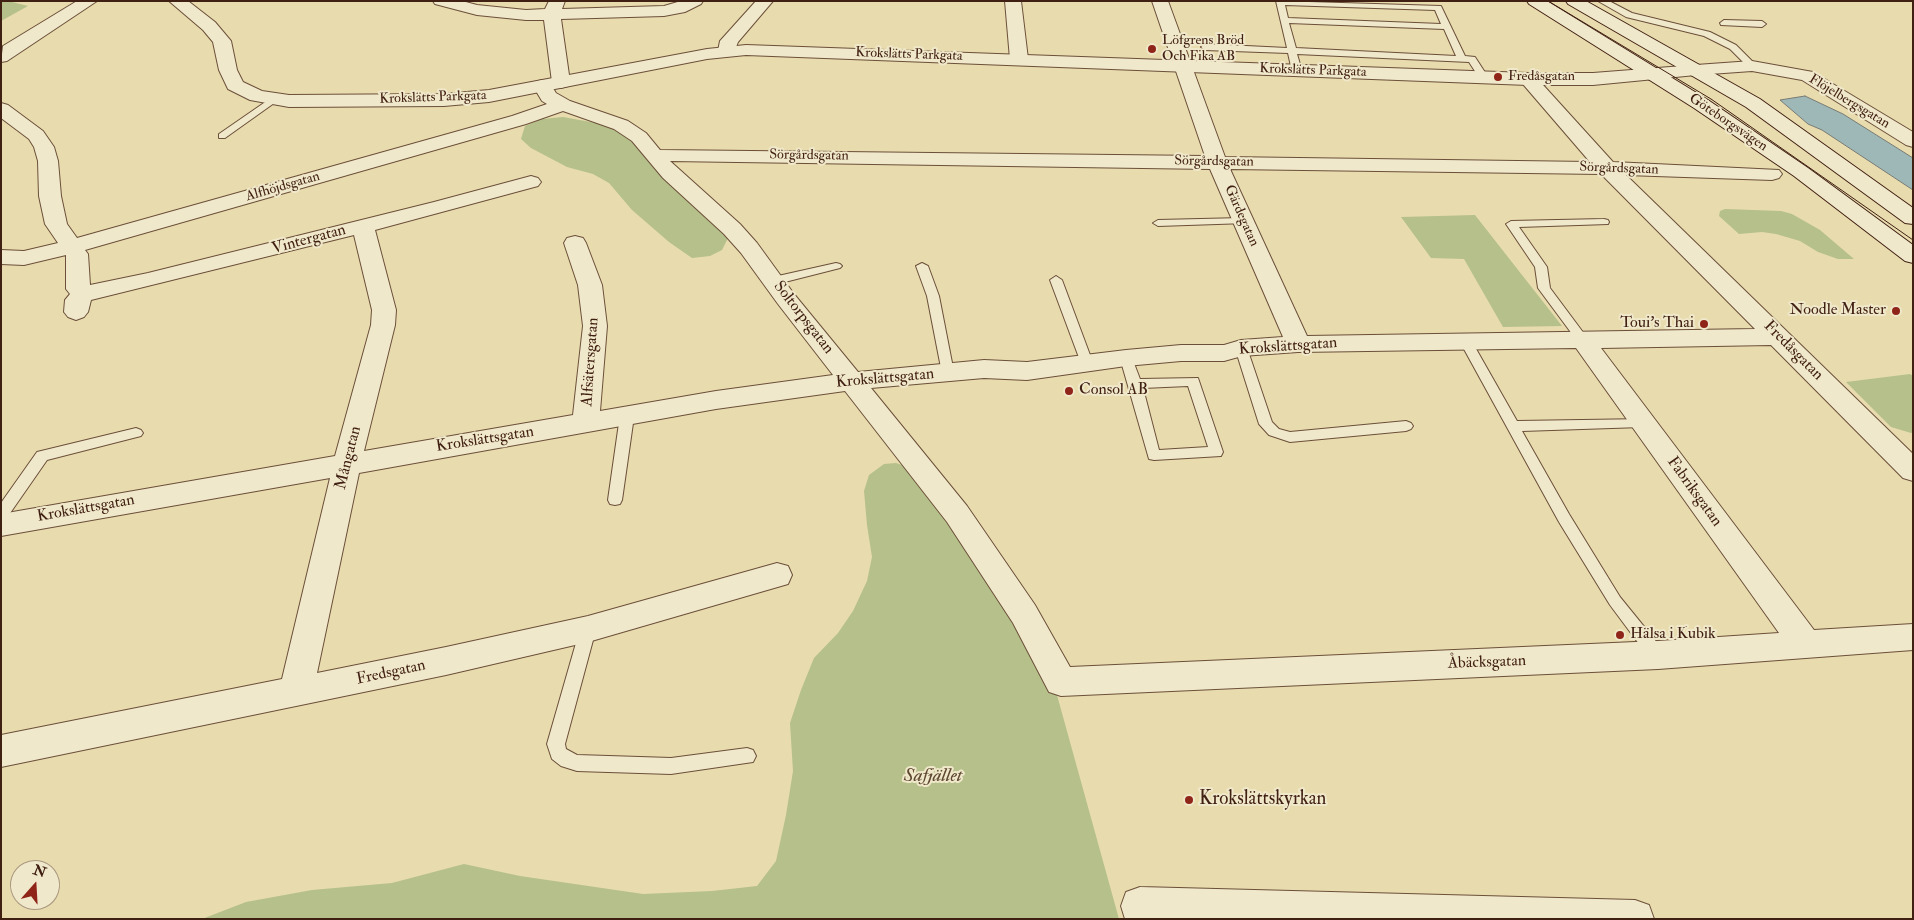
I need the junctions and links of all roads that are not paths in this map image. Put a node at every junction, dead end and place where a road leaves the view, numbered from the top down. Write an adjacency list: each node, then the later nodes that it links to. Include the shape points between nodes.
1 (89, 1): 19 (street)
2 (177, 1): 30 (street, Krokslätts Parkgata, via 209,26 222,41 235,85 257,96)
3 (441, 1): 11 (street, via 516,14)
4 (695, 1): 11 (street, via 664,11)
5 (765, 1): 17 (street, via 729,41)
6 (1013, 1): 20 (street)
7 (1160, 1): 22 (street, Gärdegatan)
8 (1536, 1): 26 (street, Göteborgsvägen)
9 (1574, 1): 24 (street, Göteborgsvägen)
10 (1602, 1): 15 (lane, via 1628,15)
11 (555, 8): 29 (street)
12 (1284, 20): 14 (lane); 14 (lane, via 1280,2 1438,8); 18 (lane)
13 (1762, 24): 15 (lane, via 1722,21)
14 (1447, 27): 21 (lane)
15 (1708, 34): 23 (lane, via 1733,47)
16 (1205, 48): 18 (lane)
17 (727, 51): 20 (street, Krokslätts Parkgata); 29 (street, Krokslätts Parkgata)
18 (1292, 51): 21 (lane); 25 (lane)
19 (1, 57)
20 (1019, 58): 22 (street, Krokslätts Parkgata)
21 (1462, 59): 27 (lane, via 1472,59)
22 (1182, 66): 25 (street, Krokslätts Parkgata); 35 (street, Gärdegatan)
23 (1752, 66): 24 (street, Flöjelbergsgatan); 33 (street, Flöjelbergsgatan, via 1815,80)
24 (1696, 70): 26 (street, Krokslätts Parkgata); 39 (street, Göteborgsvägen, via 1753,103)
25 (1297, 71): 27 (street, Krokslätts Parkgata)
26 (1653, 74): 28 (street, Krokslätts Parkgata, via 1593,79); 46 (street, Göteborgsvägen, via 1801,172)
27 (1482, 76): 28 (street, Krokslätts Parkgata)
28 (1528, 79): 36 (street, Fredåsgatan)
29 (555, 91): 30 (street, Krokslätts Parkgata, via 464,99); 34 (street, Soltorpsgatan, via 621,125 639,137); 45 (street, Alfhöjdsgatan, via 519,120)
30 (274, 99): 32 (lane)
31 (1, 109): 45 (street, via 36,135 44,147 56,224)
32 (222, 136)
33 (1913, 141)
34 (655, 156): 35 (street, Sörgårdsgatan); 51 (street, Soltorpsgatan, via 670,174 732,229)
35 (1217, 162): 36 (street, Sörgårdsgatan); 40 (street, Gärdegatan)
36 (1607, 168): 37 (street, Sörgårdsgatan); 54 (street, Fredåsgatan)
37 (1772, 174)
38 (531, 182): 43 (street, Vintergatan)
39 (1913, 218)
40 (1243, 222): 42 (lane); 57 (street, Gärdegatan)
41 (1604, 222): 55 (lane, via 1511,224 1541,267 1544,288)
42 (1158, 223)
43 (363, 226): 52 (street, Vintergatan, via 148,280); 70 (street, Mångatan, via 384,310 383,325)
44 (575, 243): 66 (street, Alfsätersgatan, via 590,285 595,326)
45 (73, 246): 47 (street, Alfhöjdsgatan, via 24,258); 52 (street, via 77,254 78,289)
46 (1913, 256)
47 (1, 257)
48 (836, 266): 51 (lane)
49 (922, 266): 61 (lane, via 933,296)
50 (1056, 280): 60 (lane)
51 (773, 281): 62 (street, Soltorpsgatan)
52 (85, 292): 53 (street, via 77,300)
53 (76, 312)
54 (1779, 337): 55 (street, Krokslättsgatan); 71 (street, Fredåsgatan)
55 (1582, 339): 56 (street, Krokslättsgatan); 65 (street, Fabriksgatan)
56 (1465, 340): 57 (street, Krokslättsgatan); 68 (lane)
57 (1298, 344): 58 (street, Krokslättsgatan)
58 (1241, 348): 59 (street, Krokslättsgatan, via 1224,353); 67 (lane, via 1266,424 1274,432 1290,437)
59 (1126, 358): 60 (street, Krokslättsgatan); 63 (lane)
60 (1087, 363): 61 (street, Krokslättsgatan, via 1027,371 984,369)
61 (948, 373): 62 (street, Krokslättsgatan)
62 (853, 381): 64 (street, Krokslättsgatan); 79 (street, Soltorpsgatan, via 957,514 1024,614)
63 (1136, 384): 63 (lane, via 1154,455 1216,452 1193,381)
64 (627, 416): 66 (street, Krokslättsgatan); 72 (lane)
65 (1642, 422): 68 (lane); 77 (street, Fabriksgatan)
66 (586, 423): 70 (street, Krokslättsgatan)
67 (1406, 426)
68 (1514, 426): 78 (lane, via 1564,518 1616,601)
69 (136, 434): 73 (lane, via 42,456)
70 (347, 462): 73 (street, Krokslättsgatan); 80 (street, Mångatan)
71 (1913, 471)
72 (615, 500)
73 (2, 523)
74 (777, 575): 75 (street, Fredsgatan)
75 (588, 629): 80 (street, Fredsgatan); 82 (lane, via 556,744 558,753 577,763 671,766)
76 (1913, 637): 77 (street, Åbäcksgatan)
77 (1806, 646): 78 (street, Åbäcksgatan)
78 (1658, 656): 79 (street, Åbäcksgatan)
79 (1061, 682)
80 (296, 692): 81 (street, Fredsgatan)
81 (1, 751)
82 (747, 756)
83 (1142, 913): 84 (street)
84 (1636, 919)

